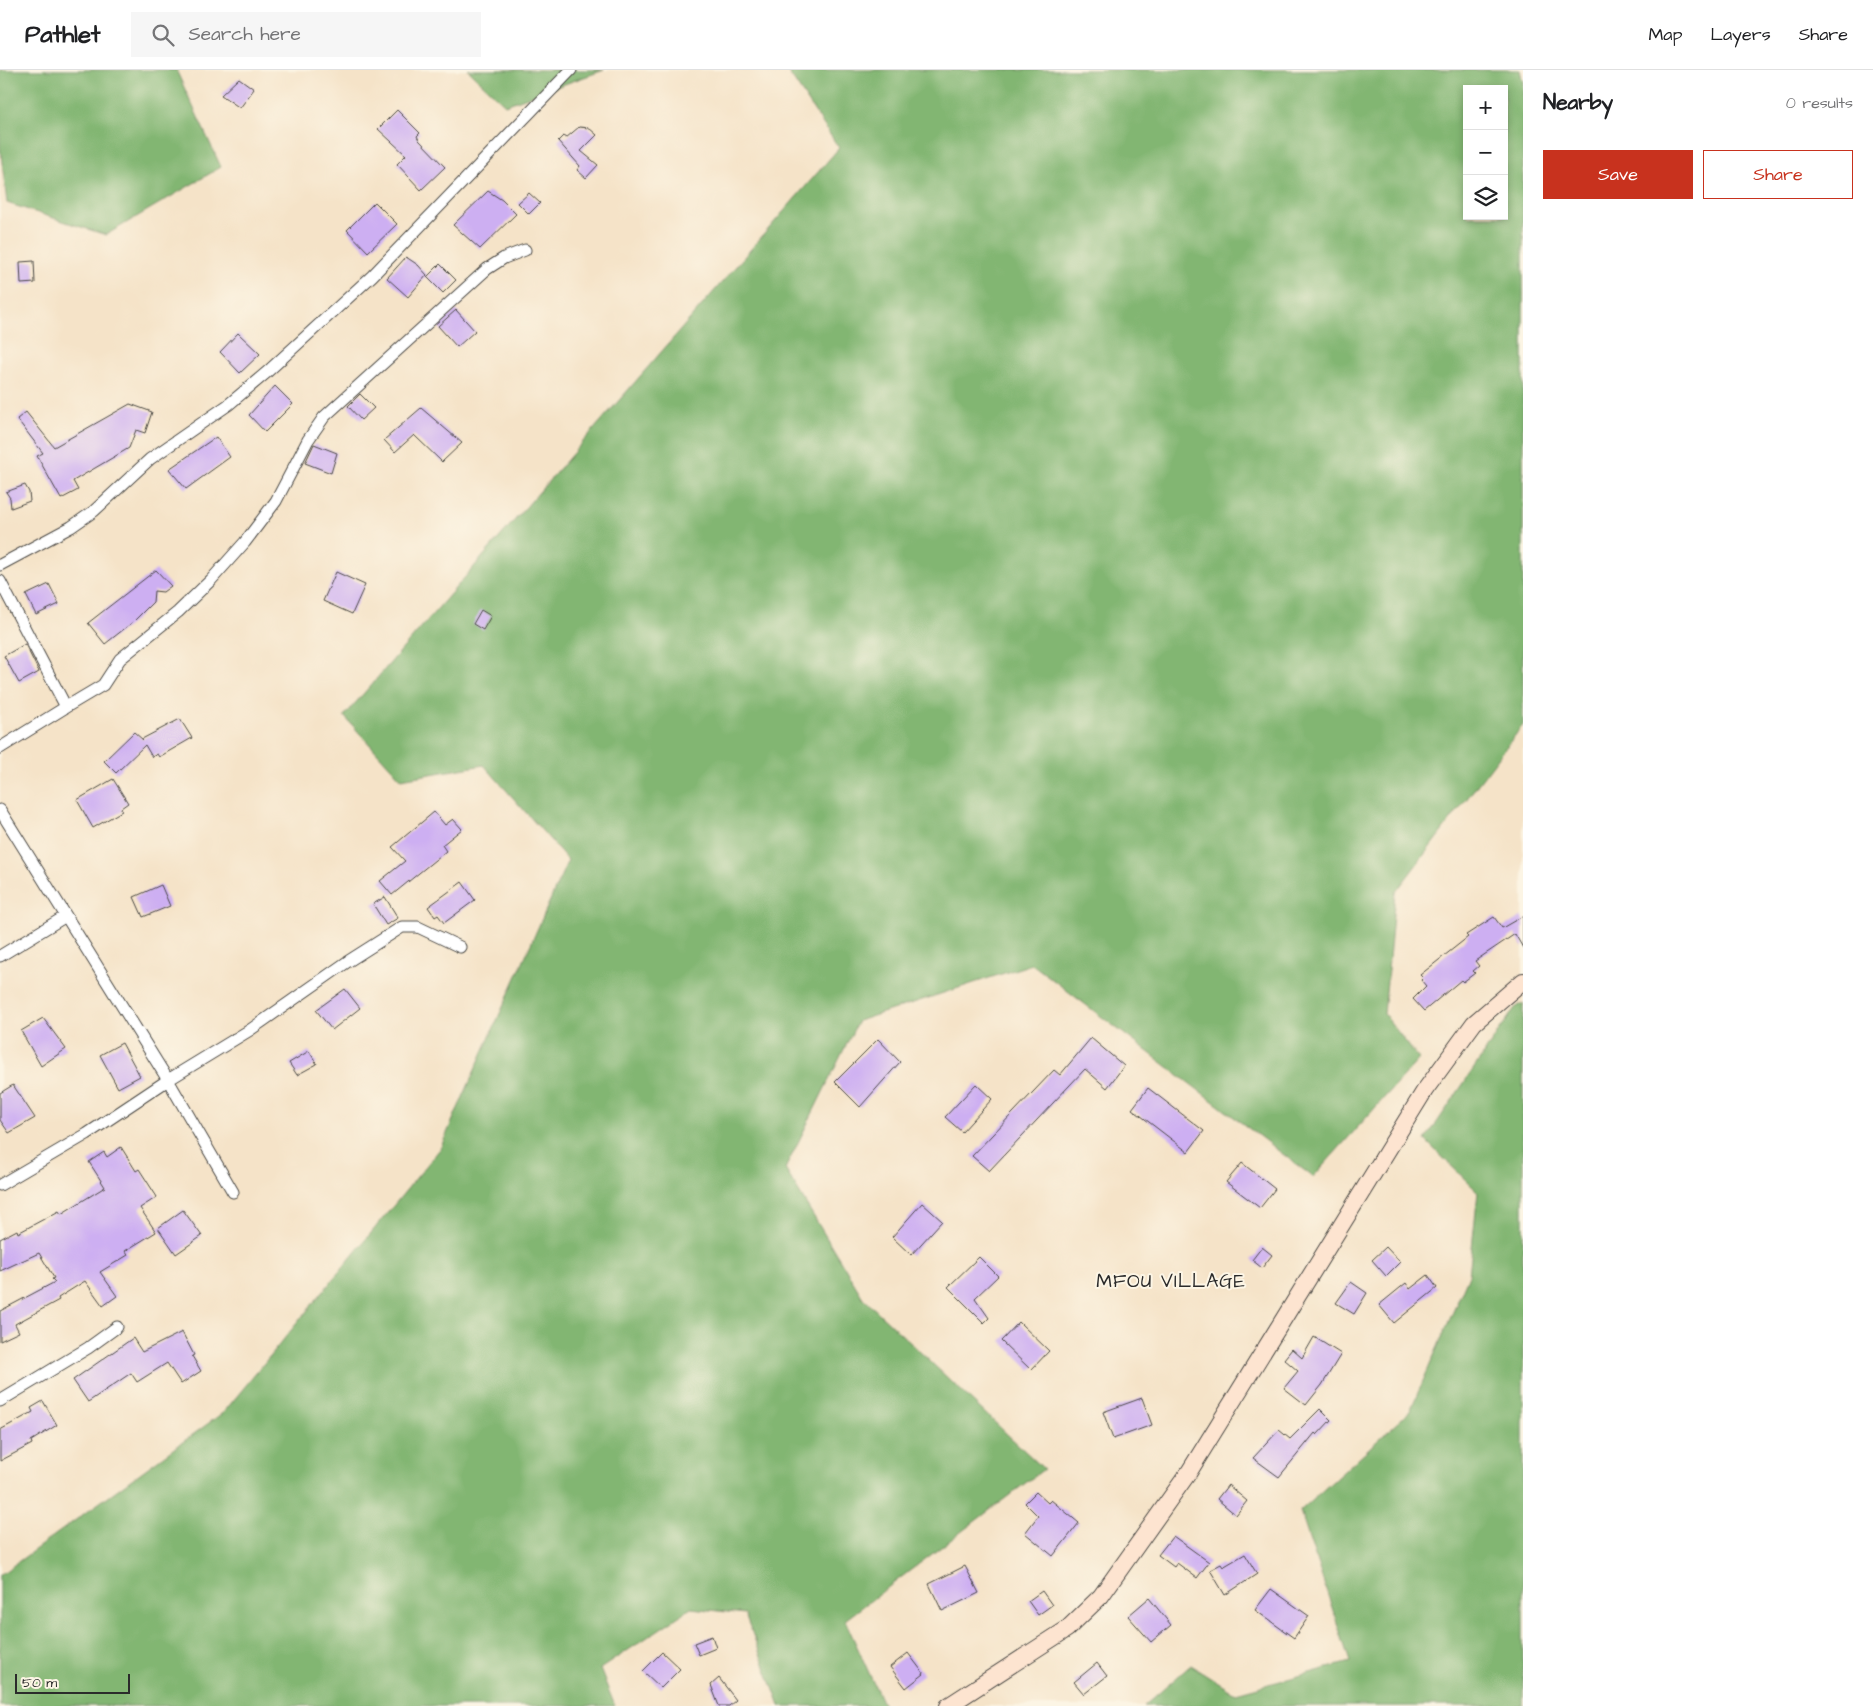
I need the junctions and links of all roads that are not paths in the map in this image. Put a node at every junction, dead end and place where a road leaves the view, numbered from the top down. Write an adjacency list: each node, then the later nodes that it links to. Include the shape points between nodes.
1 (571, 70): 3 (street, via 372,276 228,406 150,458 94,511)
2 (525, 250): 5 (street, via 487,269 324,417 276,501 245,542 178,612 120,659 103,685)
3 (0, 565)
4 (0, 581): 5 (street)
5 (66, 707): 6 (street)
6 (0, 748)
7 (0, 810): 8 (street)
8 (66, 916): 10 (street); 12 (street)
9 (460, 947): 12 (street, via 418,927 402,928 250,1030)
10 (0, 956)
11 (1523, 981): 17 (main road, via 1474,1023 1425,1090 1189,1472 1100,1596 1067,1629)
12 (168, 1080): 13 (street, via 87,1134); 14 (street)
13 (0, 1185)
14 (233, 1192)
15 (117, 1327): 16 (street)
16 (0, 1401)
17 (948, 1706)

